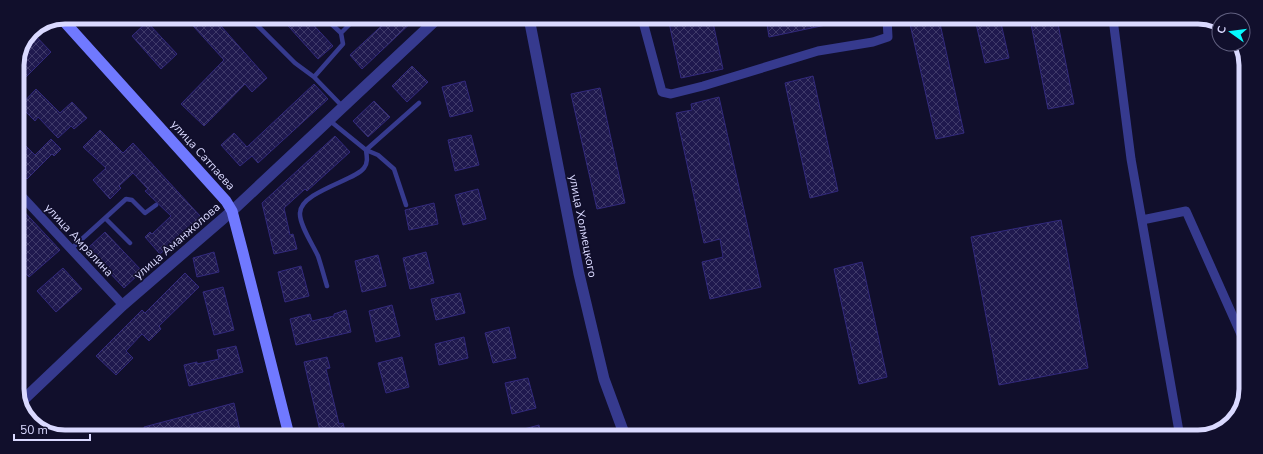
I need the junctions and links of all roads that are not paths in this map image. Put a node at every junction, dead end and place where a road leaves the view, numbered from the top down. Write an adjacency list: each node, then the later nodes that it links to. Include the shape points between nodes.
1 (66, 24): 19 (main road, улица Сатпаева, via 215,187)
2 (256, 24): 11 (lane, via 295,63)
3 (332, 24): 10 (lane)
4 (350, 24): 10 (lane)
5 (432, 24): 13 (street, улица Аманжолова)
6 (530, 24): 29 (street, улица Холмецкого, via 579,274 604,379)
7 (644, 24): 8 (street, via 662,92 671,94 818,51 873,42 888,37)
8 (887, 24)
9 (1114, 24): 21 (street, via 1131,159)
10 (342, 32): 11 (lane, via 343,44)
11 (314, 77): 13 (lane)
12 (419, 104): 15 (lane)
13 (343, 107): 14 (street, улица Аманжолова)
14 (329, 120): 15 (lane); 19 (street, улица Аманжолова)
15 (366, 150): 18 (lane, via 378,155 394,169); 24 (lane, via 367,162 362,170 330,185 308,200 300,211)
16 (24, 199): 23 (street, улица Амралина)
17 (156, 205): 20 (lane, via 145,213 132,200 126,199)
18 (406, 205)
19 (232, 211): 25 (street, улица Аманжолова); 28 (main road, улица Сатпаева)
20 (105, 218): 22 (lane); 23 (lane)
21 (1142, 220): 26 (street, via 1186,211); 30 (street)
22 (130, 243)
23 (71, 249): 25 (street, улица Амралина)
24 (326, 286)
25 (123, 305): 27 (street, улица Аманжолова)
26 (1239, 330)
27 (25, 398)
28 (288, 430)
29 (623, 430)
30 (1179, 430)

